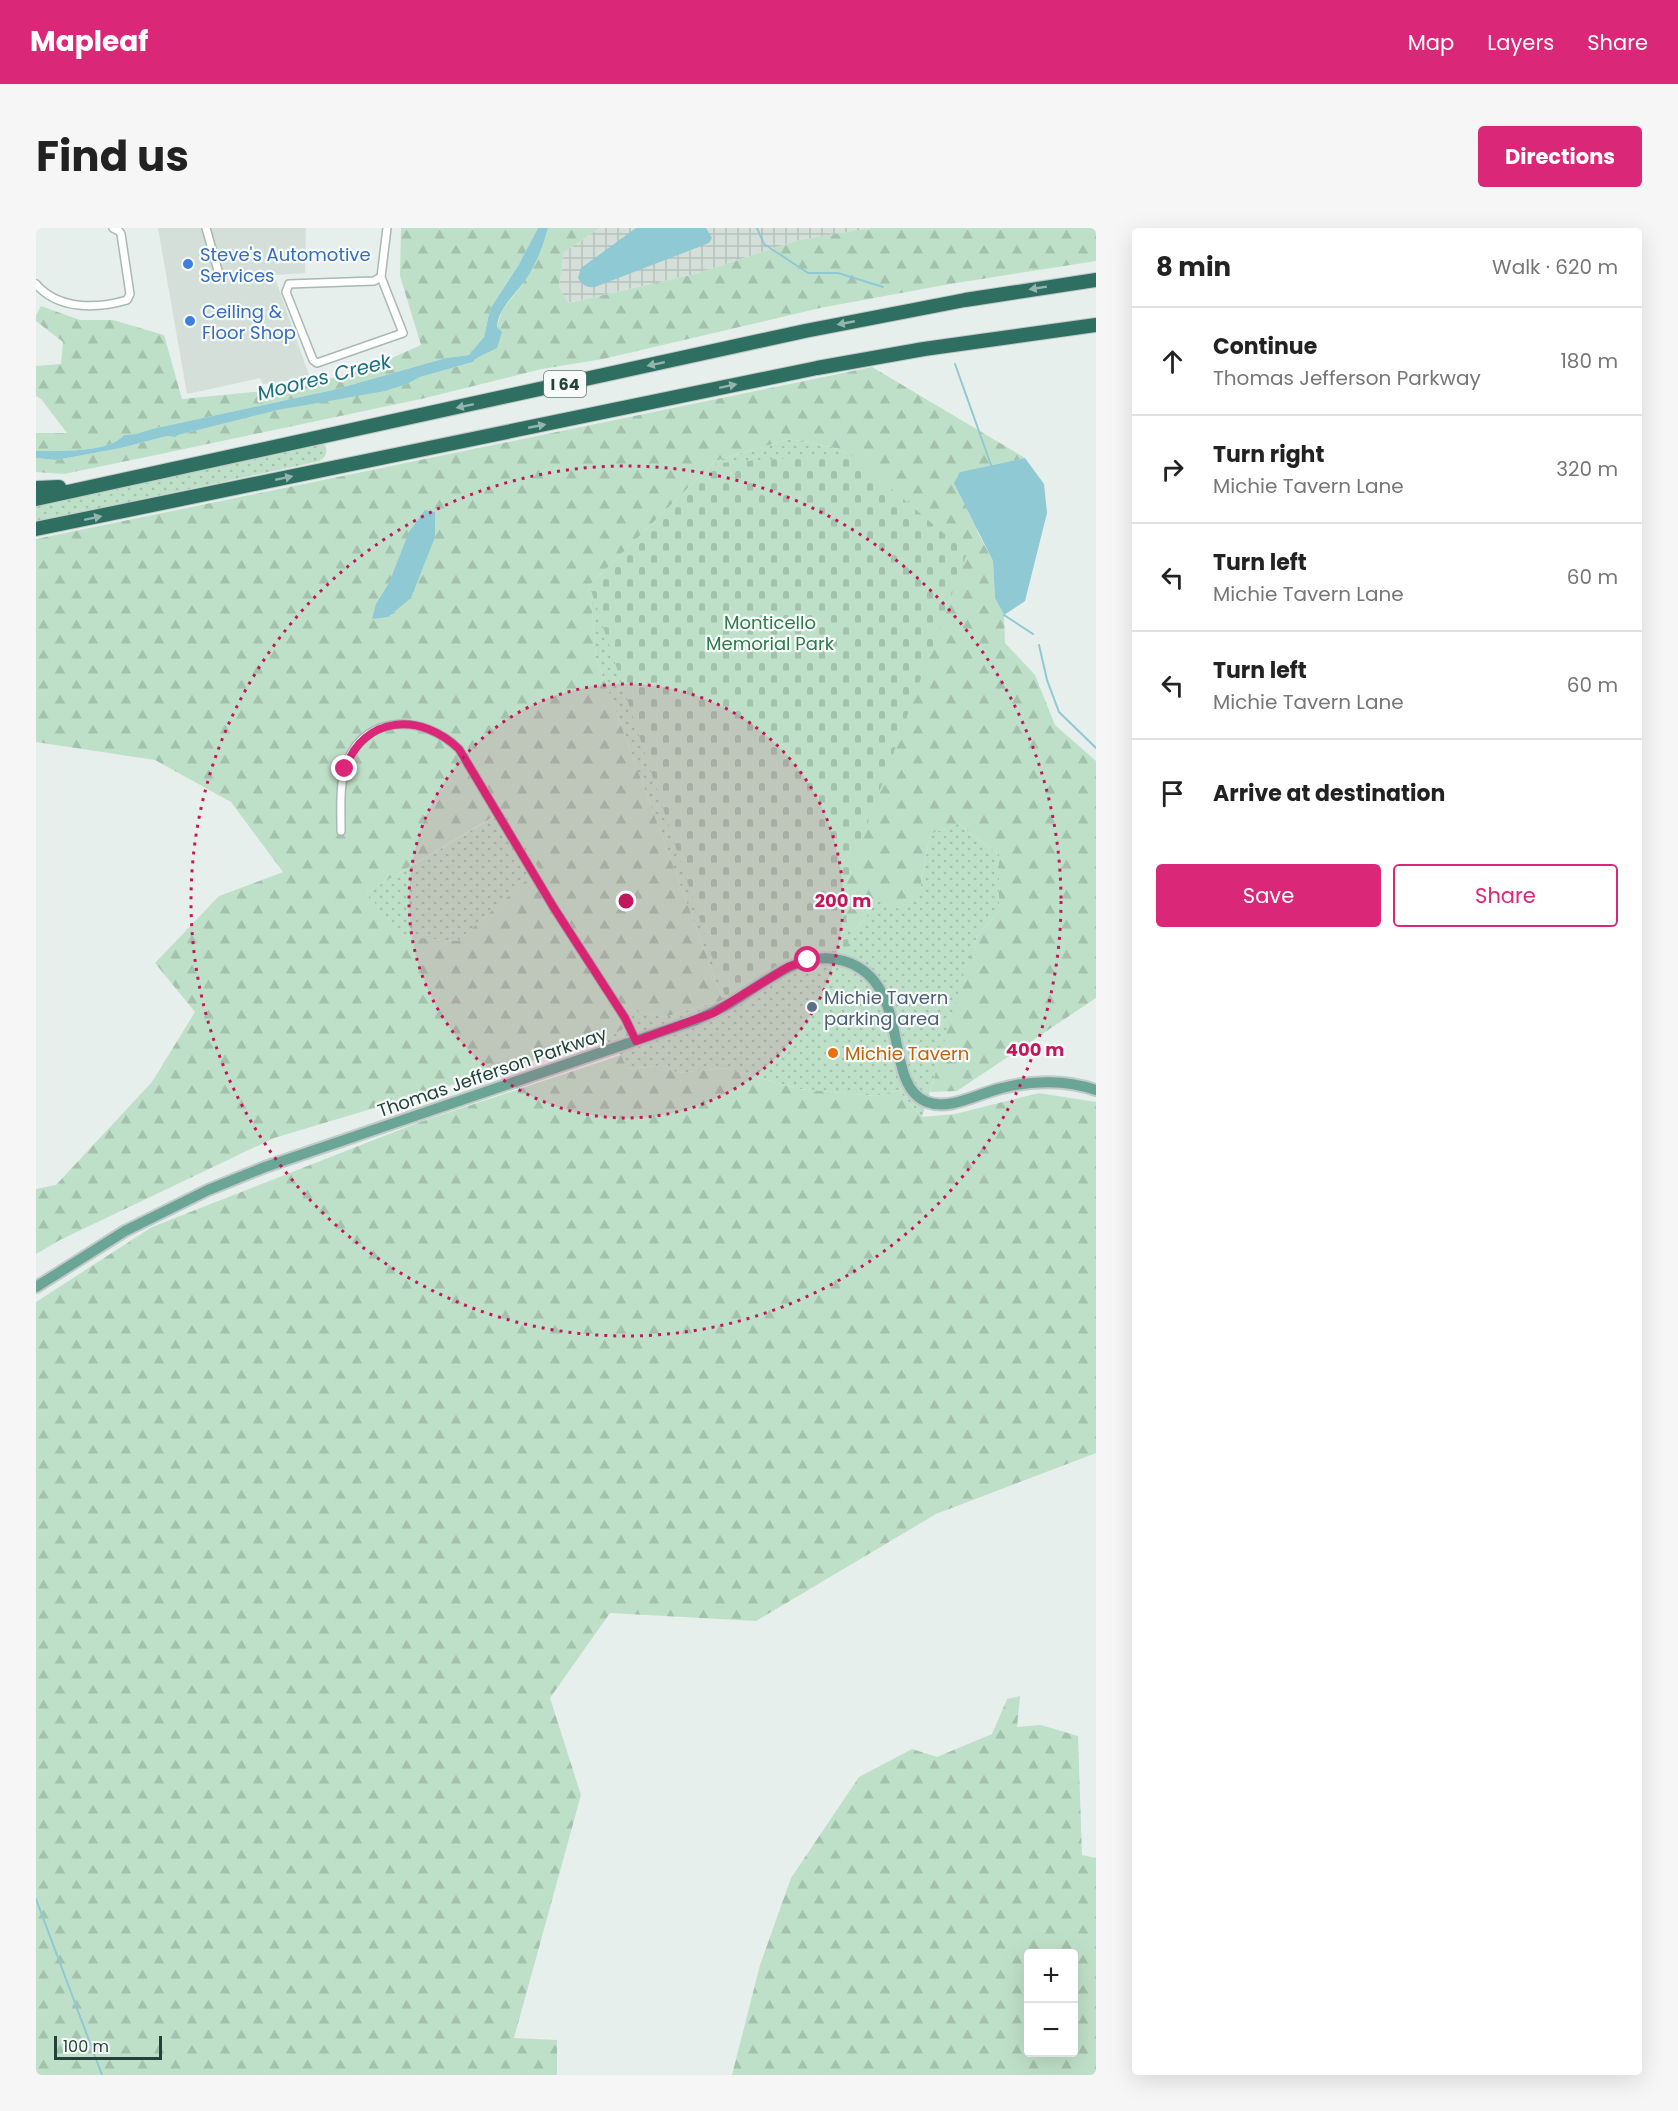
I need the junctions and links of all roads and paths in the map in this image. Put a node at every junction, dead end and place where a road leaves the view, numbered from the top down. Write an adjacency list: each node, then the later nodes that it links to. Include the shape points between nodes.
1 (113, 228): 7 (street, via 119,231 123,248 130,294 127,300 76,305 55,299)
2 (206, 228): 4 (street)
3 (387, 228): 5 (street)
4 (219, 274)
5 (381, 277): 5 (street, via 374,281 287,286 313,360 317,363 403,333)
6 (1096, 280): 9 (highway, I 64, one-way to 9, via 816,329)
7 (36, 284)
8 (1096, 325): 12 (highway, I 64, one-way to 8, via 806,370)
9 (179, 468): 10 (highway); 11 (highway, I 64)
10 (36, 488)
11 (36, 499)
12 (36, 529)
13 (341, 831): 14 (street, via 345,769 362,740 397,724 421,726 442,734 459,749)
14 (636, 1041): 15 (main road, Thomas Jefferson Parkway, via 713,1013 788,967 814,958 832,959 856,966 878,987 892,1020 907,1083 925,1101 944,1104 1002,1088 1039,1083); 16 (main road, Thomas Jefferson Parkway, via 217,1186 125,1231)
15 (1096, 1090)
16 (36, 1287)

